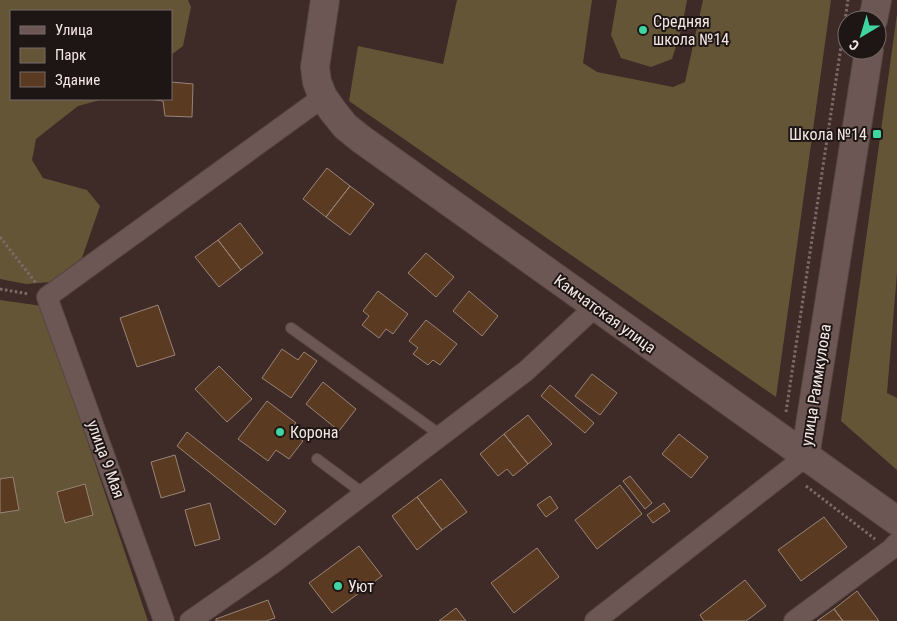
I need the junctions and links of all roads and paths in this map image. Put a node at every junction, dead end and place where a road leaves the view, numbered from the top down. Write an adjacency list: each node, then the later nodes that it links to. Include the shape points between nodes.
1 (324, 0): 4 (street, Камчатская улица, via 315,67)
2 (848, 0): 10 (path)
3 (867, 60): 12 (street, улица Раимкулова)
4 (323, 96): 7 (street); 8 (street, Камчатская улица, via 345,126 361,139)
5 (0, 237): 7 (path)
6 (0, 289): 7 (path)
7 (47, 297): 18 (street, улица 9 Мая)
8 (594, 307): 11 (street, via 526,371); 12 (street, Камчатская улица)
9 (291, 328): 11 (lane)
10 (786, 412)
11 (442, 436): 15 (street)
12 (805, 457): 16 (street, Камчатская улица); 20 (street, улица Раимкулова)
13 (317, 459): 15 (lane)
14 (806, 486): 17 (path)
15 (364, 494): 19 (street)
16 (897, 522)
17 (893, 547): 21 (street)
18 (164, 621)
19 (190, 621)
20 (595, 621)
21 (794, 621)

